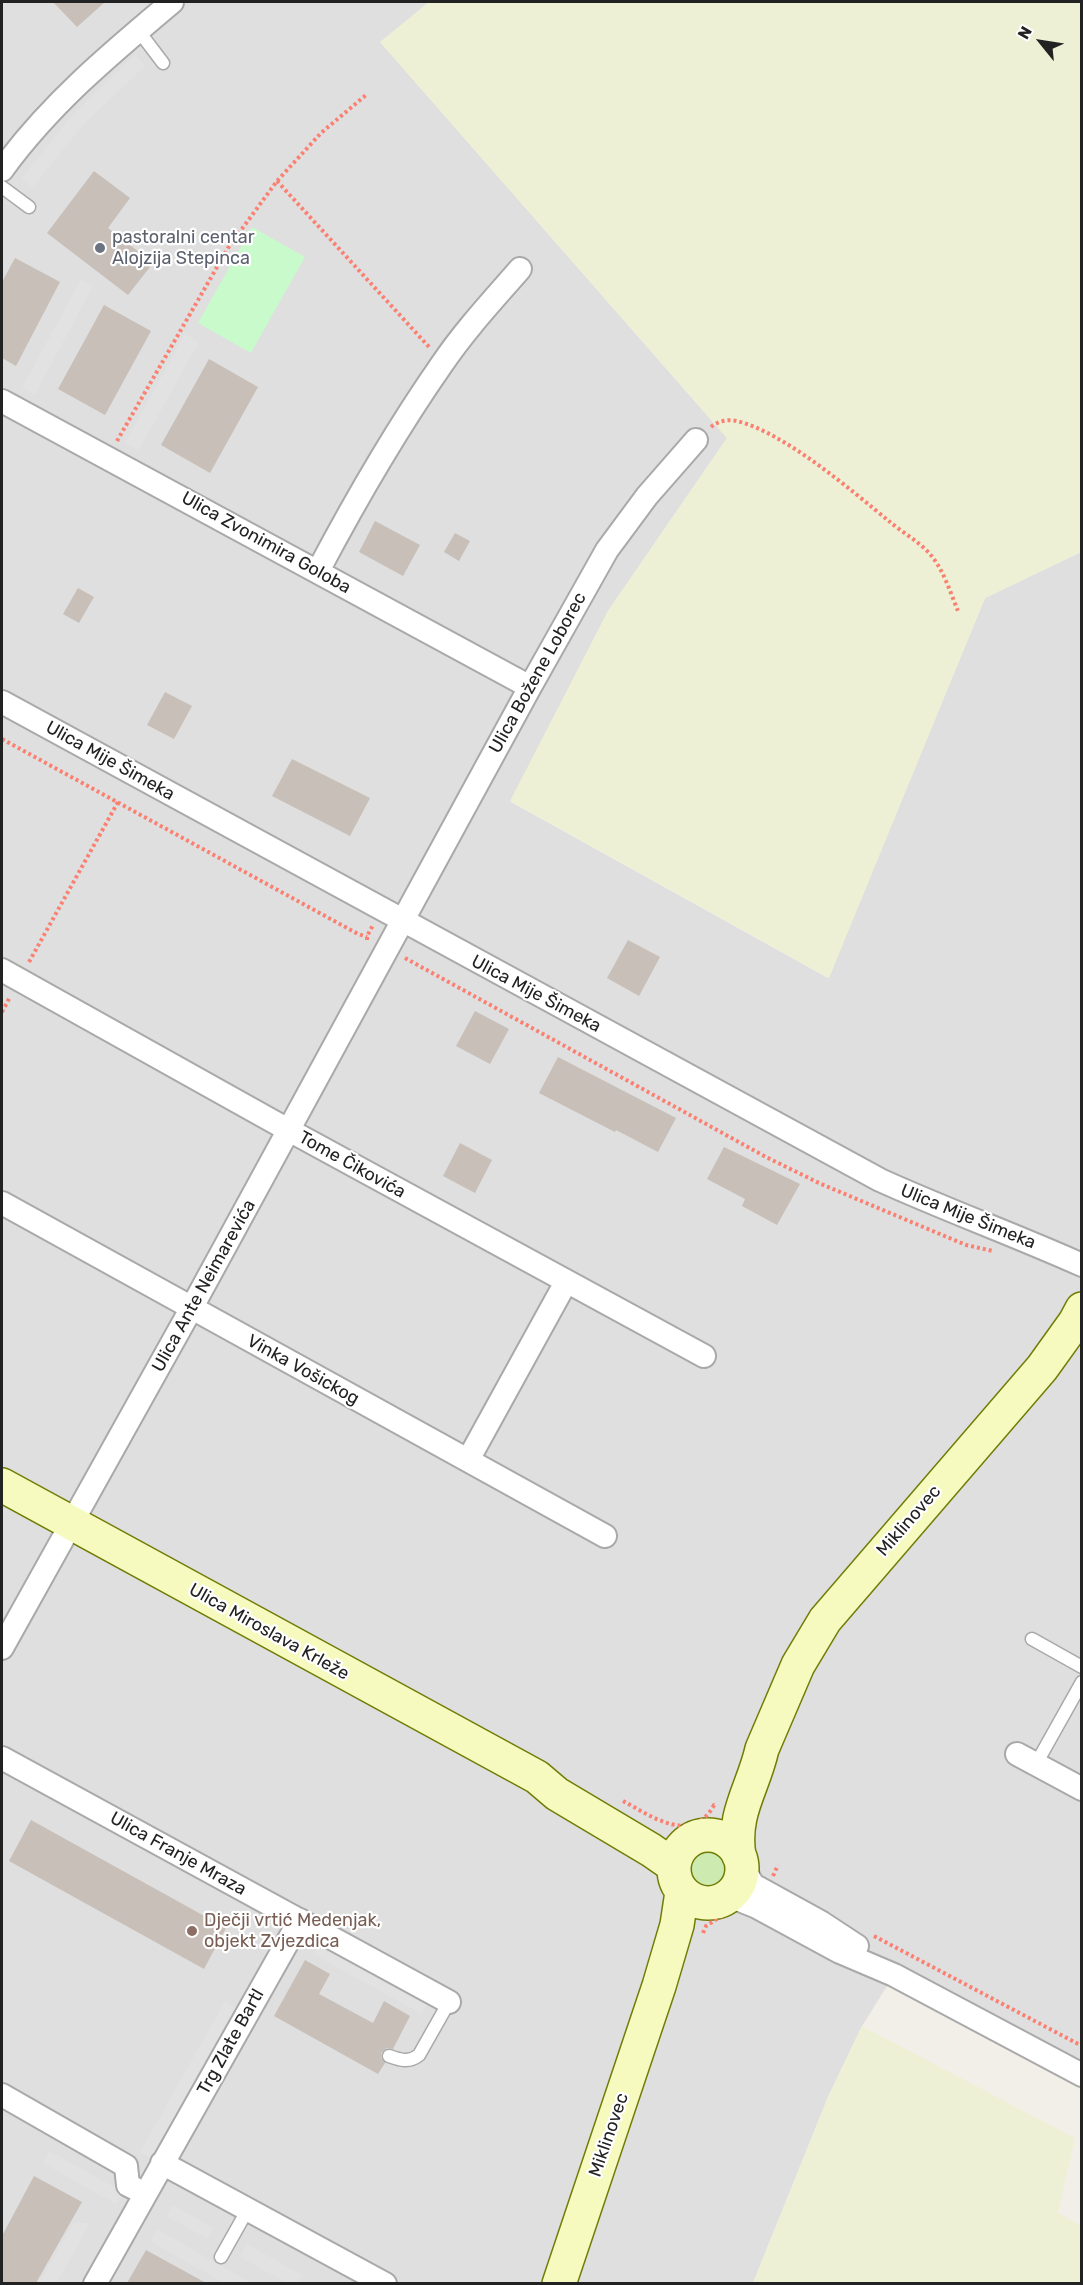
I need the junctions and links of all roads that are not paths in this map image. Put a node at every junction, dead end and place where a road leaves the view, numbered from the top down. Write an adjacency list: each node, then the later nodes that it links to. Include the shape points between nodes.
1 (172, 2): 2 (street)
2 (138, 30): 3 (lane); 4 (street, via 55,106)
3 (163, 63)
4 (2, 170)
5 (2, 187): 6 (lane)
6 (28, 207)
7 (520, 269): 10 (street, via 442,364 381,457)
8 (2, 401): 10 (street, Ulica Zvonimira Goloba)
9 (696, 440): 11 (street, Ulica Božene Loborec, via 607,550)
10 (318, 572): 11 (street, Ulica Zvonimira Goloba)
11 (530, 687): 13 (street, Ulica Božene Loborec)
12 (2, 702): 13 (street, Ulica Mije Šimeka)
13 (403, 922): 15 (street, Ulica Ante Neimarevića); 17 (street, Ulica Mije Šimeka, via 880,1180)
14 (10, 975): 15 (street, Tome Čikovića)
15 (289, 1130): 18 (street, Tome Čikovića); 20 (street, Ulica Ante Neimarevića)
16 (2, 1203): 20 (street, Vinka Vošickog)
17 (1082, 1265)
18 (566, 1282): 21 (street, Tome Čikovića); 22 (street)
19 (1082, 1308): 30 (main road, Miklinovec, via 1042,1368 825,1620 798,1665)
20 (191, 1309): 22 (street, Vinka Vošickog); 24 (street, Ulica Ante Neimarevića)
21 (704, 1356)
22 (468, 1460): 25 (street, Vinka Vošickog)
23 (2, 1485): 24 (main road, Ulica Miroslava Krleže)
24 (72, 1524): 27 (street, Ulica Ante Neimarevića); 33 (main road, Ulica Miroslava Krleže)
25 (605, 1536)
26 (1032, 1640): 28 (lane)
27 (2, 1648)
28 (1082, 1667)
29 (1082, 1682): 32 (lane)
30 (762, 1749): 35 (main road, Miklinovec, via 725,1810); 36 (main road, Miklinovec, via 739,1817 736,1838)
31 (2, 1758): 38 (street, Ulica Franje Mraza)
32 (1027, 1759): 34 (street)
33 (537, 1778): 35 (main road, Ulica Miroslava Krleže, via 563,1784 663,1835 676,1839); 37 (main road, Ulica Miroslava Krleže, via 651,1850)
34 (1082, 1789)
35 (700, 1836): 36 (main road, via 727,1841); 37 (main road, via 680,1849)
36 (749, 1866): 37 (main road, via 737,1887); 39 (street, Ulica Miroslava Krleže, via 753,1885 822,1923)
37 (698, 1890): 39 (street, Ulica Miroslava Krleže, via 757,1907 840,1952); 50 (main road, Miklinovec, via 677,1925)
38 (300, 1920): 40 (street, Ulica Franje Mraza); 44 (street, Trg Zlate Bartl)
39 (894, 1975): 42 (street, Ulica Miroslava Krleže)
40 (449, 2002): 41 (lane, via 419,2055 406,2061)
41 (389, 2056)
42 (1082, 2075)
43 (2, 2095): 45 (street, via 126,2166 128,2185)
44 (162, 2163): 46 (street); 48 (street, Trg Zlate Bartl)
45 (134, 2188)
46 (248, 2209): 47 (lane); 49 (street)
47 (221, 2257)
48 (95, 2283)
49 (385, 2283)
50 (559, 2283)

